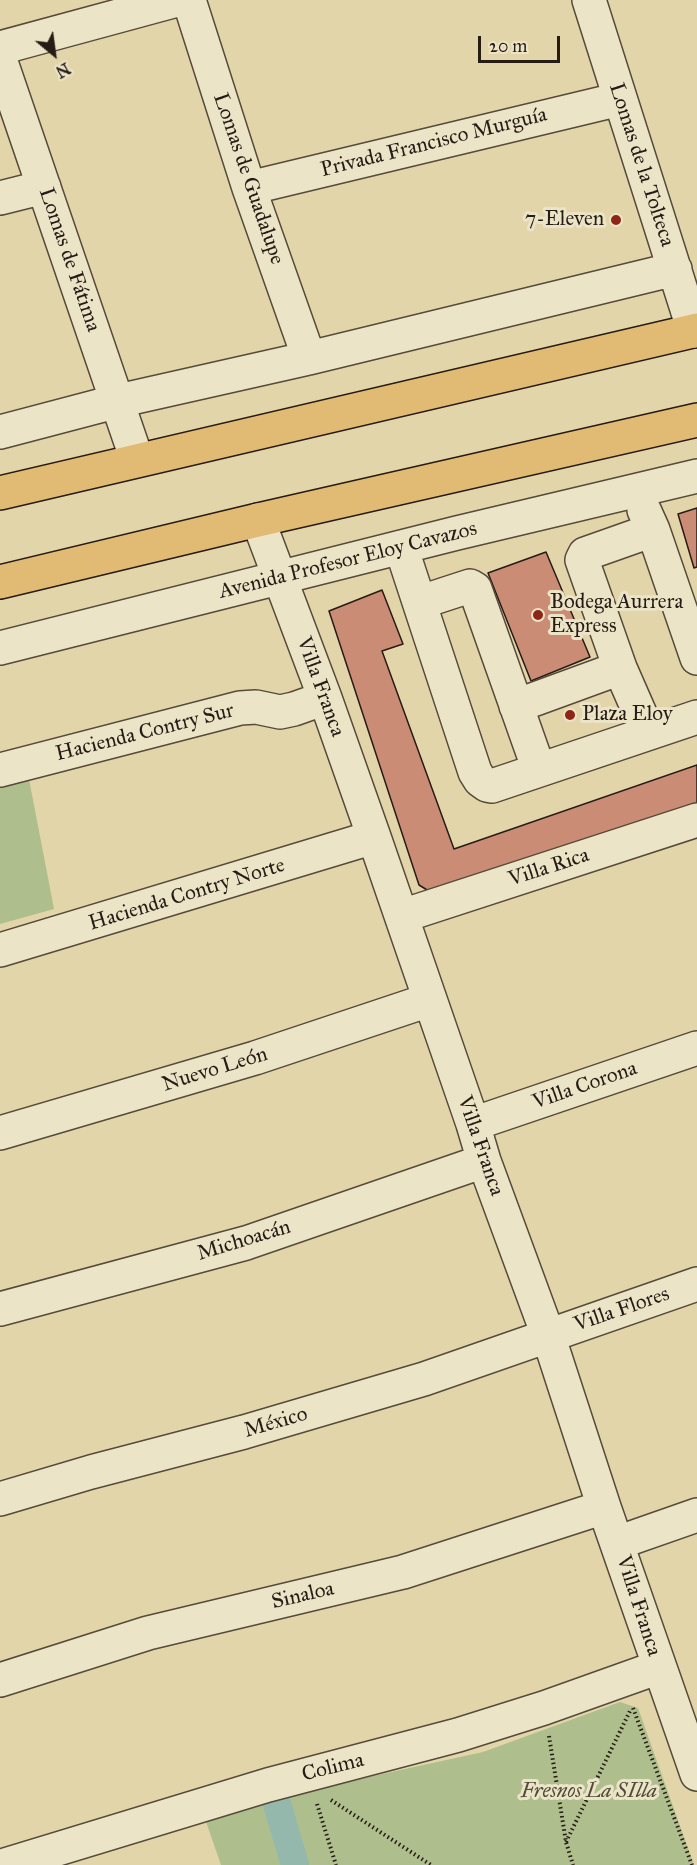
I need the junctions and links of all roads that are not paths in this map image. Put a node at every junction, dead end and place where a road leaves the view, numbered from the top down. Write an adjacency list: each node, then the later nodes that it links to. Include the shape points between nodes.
1 (177, 0): 4 (street)
2 (189, 0): 8 (street, Lomas de Guadalupe)
3 (589, 0): 6 (street, Lomas de la Tolteca)
4 (0, 48)
5 (0, 59): 7 (street, Lomas de Fátima)
6 (620, 99): 8 (street, Privada Francisco Murguía); 10 (street, Lomas de la Tolteca)
7 (44, 187): 9 (street); 13 (street, Lomas de Fátima)
8 (249, 188): 12 (street, Lomas de Guadalupe)
9 (0, 198)
10 (675, 268): 11 (street, Lomas de la Tolteca); 12 (street)
11 (695, 331): 16 (main road)
12 (309, 358): 13 (street)
13 (118, 401): 15 (street); 16 (street, Lomas de Fátima)
14 (697, 420): 20 (main road)
15 (0, 432)
16 (137, 460): 19 (main road)
17 (697, 476): 18 (street, Avenida Profesor Eloy Cavazos)
18 (635, 491): 21 (street); 22 (street, Avenida Profesor Eloy Cavazos)
19 (0, 493)
20 (258, 520): 23 (street, Villa Franca); 24 (main road)
21 (653, 530): 27 (street); 28 (street, via 585,554 582,560)
22 (401, 547): 23 (street, Avenida Profesor Eloy Cavazos); 25 (street)
23 (280, 578): 26 (street, Avenida Profesor Eloy Cavazos); 29 (street, Villa Franca)
24 (0, 582)
25 (421, 602): 30 (street, via 473,587); 34 (street, via 480,780 492,786)
26 (0, 648)
27 (697, 658)
28 (620, 668): 30 (street); 32 (street)
29 (325, 698): 33 (street, Hacienda Contry Sur, via 280,712 240,708); 36 (street, Villa Franca)
30 (516, 706): 34 (street)
31 (697, 717): 32 (street)
32 (648, 732): 34 (street)
33 (0, 770)
34 (539, 770)
35 (697, 820): 37 (street, Villa Rica)
36 (374, 837): 37 (street, Villa Franca); 38 (street, Hacienda Contry Norte)
37 (402, 916): 39 (street, Villa Franca)
38 (0, 950)
39 (429, 999): 41 (street, Villa Franca); 42 (street, Nuevo León, via 255,1058)
40 (697, 1048): 41 (street, Villa Corona)
41 (474, 1124): 43 (street, Villa Franca)
42 (0, 1133)
43 (484, 1161): 45 (street, Michoacán, via 246,1242); 46 (street, Villa Franca)
44 (697, 1284): 46 (street, Villa Flores)
45 (0, 1309)
46 (548, 1335): 47 (street, México, via 424,1379); 48 (street, Villa Franca)
47 (0, 1499)
48 (604, 1507): 50 (street, Villa Franca); 52 (street, Sinaloa, via 403,1572 148,1633)
49 (697, 1515): 50 (street)
50 (617, 1543): 51 (street, Villa Franca)
51 (659, 1666): 53 (street, Villa Franca); 55 (street, Colima, via 544,1708 268,1785)
52 (0, 1680)
53 (694, 1753)
54 (0, 1853): 55 (street)
55 (5, 1865)

